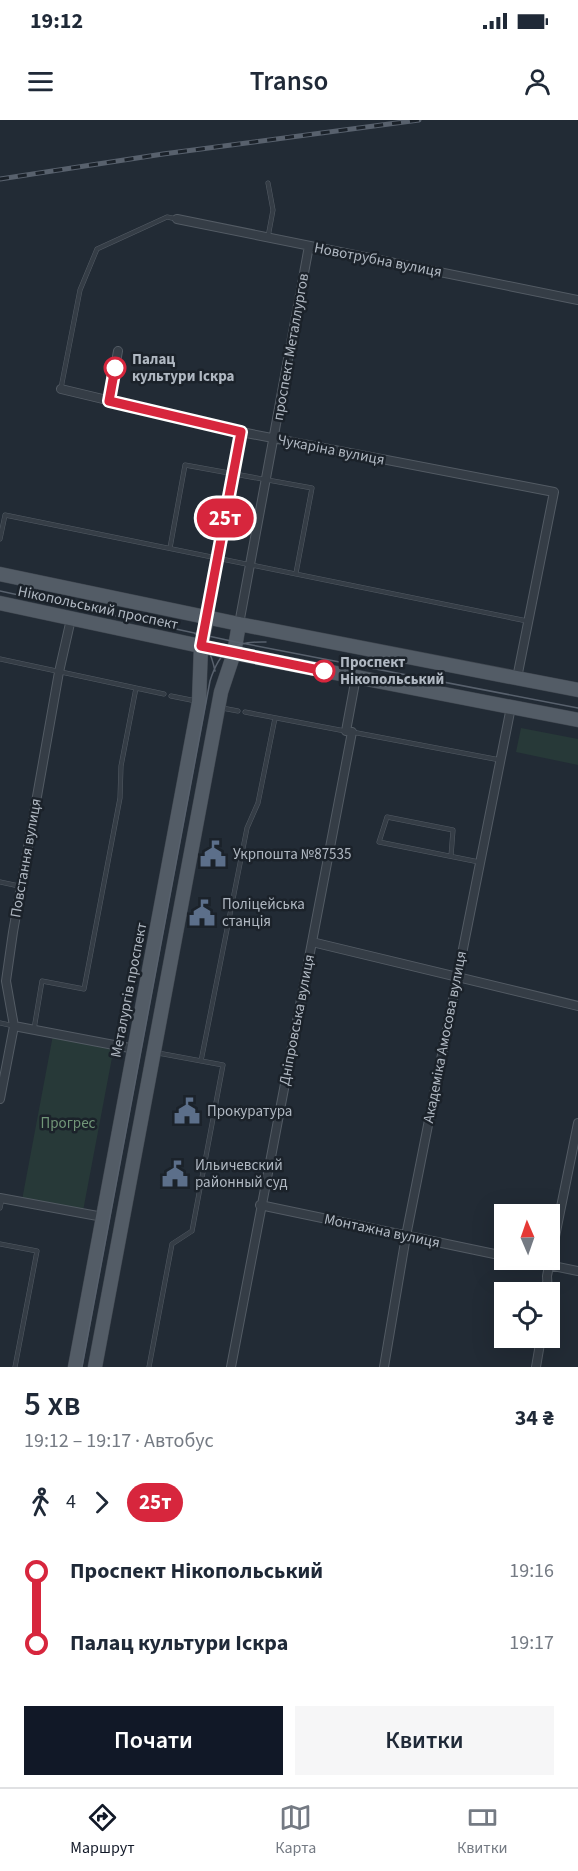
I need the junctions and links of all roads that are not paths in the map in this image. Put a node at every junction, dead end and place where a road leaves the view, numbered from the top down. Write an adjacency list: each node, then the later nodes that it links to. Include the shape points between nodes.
1 (268, 183): 3 (lane, via 273,210)
2 (177, 219): 3 (street, Новотрубна вулиця); 7 (lane, via 167,217 97,249 80,290)
3 (268, 237): 4 (street, Новотрубна вулиця)
4 (309, 246): 5 (street, Новотрубна вулиця); 10 (street, проспект Металлургов)
5 (578, 300)
6 (118, 351): 8 (street)
7 (61, 389): 8 (street, Чукаріна вулиця)
8 (109, 401): 9 (street, Чукаріна вулиця)
9 (241, 432): 10 (street, Чукаріна вулиця); 11 (street)
10 (274, 439): 12 (street, проспект Металлургов); 22 (street, Чукаріна вулиця, via 554,492)
11 (233, 473): 12 (lane); 14 (lane, via 185,465); 15 (street)
12 (266, 479): 16 (street, проспект Металлургов); 17 (lane, via 312,488)
13 (0, 538): 14 (lane, via 5,514)
14 (170, 548): 15 (lane)
15 (218, 557): 16 (lane); 20 (street)
16 (250, 564): 17 (lane); 23 (street, проспект Металлургов)
17 (296, 573): 22 (lane)
18 (0, 574): 20 (main road, Нікопольський проспект)
19 (0, 603): 21 (main road, Нікопольський проспект)
20 (207, 618): 23 (main road, Нікопольський проспект); 24 (main road, Металургів проспект)
21 (71, 619): 24 (main road, Нікопольський проспект); 27 (street, Повстання вулиця)
22 (528, 621): 29 (street)
23 (239, 624): 25 (main road); 29 (main road, Нікопольський проспект)
24 (201, 646): 25 (main road, Нікопольський проспект); 34 (main road, Металургів проспект)
25 (234, 653): 28 (main road, Нікопольський проспект); 35 (main road)
26 (0, 659): 27 (lane)
27 (59, 672): 30 (lane); 46 (street, Повстання вулиця)
28 (356, 677): 36 (main road, Нікопольський проспект); 41 (street, Дніпровська вулиця)
29 (517, 678): 31 (main road, Нікопольський проспект)
30 (136, 688): 32 (lane); 52 (lane, via 84,989 42,981)
31 (578, 690)
32 (164, 694)
33 (171, 696): 34 (lane)
34 (199, 702): 53 (main road, Металургів проспект)
35 (218, 707): 37 (lane); 54 (main road)
36 (511, 707): 40 (main road, Нікопольський проспект); 42 (street, Академіка Амосова вулиця)
37 (238, 711)
38 (245, 712): 39 (lane)
39 (275, 718): 41 (lane); 55 (lane, via 258,803 247,828)
40 (578, 720)
41 (349, 732): 42 (lane); 47 (street, Дніпровська вулиця)
42 (500, 760): 44 (street, Академіка Амосова вулиця)
43 (451, 856): 43 (lane, via 379,842 387,817 453,830); 44 (lane)
44 (480, 862): 48 (street, Академіка Амосова вулиця)
45 (0, 882): 46 (lane)
46 (20, 886): 51 (street, Повстання вулиця, via 6,981)
47 (312, 942): 48 (street); 59 (street, Дніпровська вулиця)
48 (457, 978): 49 (street); 64 (street, Академіка Амосова вулиця)
49 (578, 1006)
50 (0, 1023): 51 (lane)
51 (14, 1026): 52 (street); 56 (street, Повстання вулиця)
52 (33, 1030): 53 (street)
53 (135, 1049): 54 (main road); 62 (main road, Металургів проспект)
54 (154, 1052): 55 (lane); 63 (main road)
55 (201, 1061): 75 (lane, via 223,1065 192,1231 172,1244)
56 (0, 1099)
57 (578, 1123): 61 (street)
58 (1, 1198): 60 (lane); 62 (street)
59 (260, 1205): 64 (street, Монтажна вулиця); 76 (street, Дніпровська вулиця)
60 (0, 1208)
61 (560, 1211)
62 (103, 1216): 63 (main road); 73 (main road, Металургів проспект)
63 (122, 1220): 74 (main road)
64 (406, 1236): 66 (street, Монтажна вулиця); 77 (street, Академіка Амосова вулиця)
65 (0, 1244): 72 (lane, via 37,1251)
66 (494, 1254)
67 (560, 1267): 69 (street)
68 (548, 1270): 70 (street)
69 (578, 1271)
70 (546, 1281)
71 (539, 1348): 78 (street)
72 (15, 1367)
73 (75, 1367)
74 (95, 1367)
75 (149, 1367)
76 (231, 1367)
77 (384, 1367)
78 (536, 1367)

